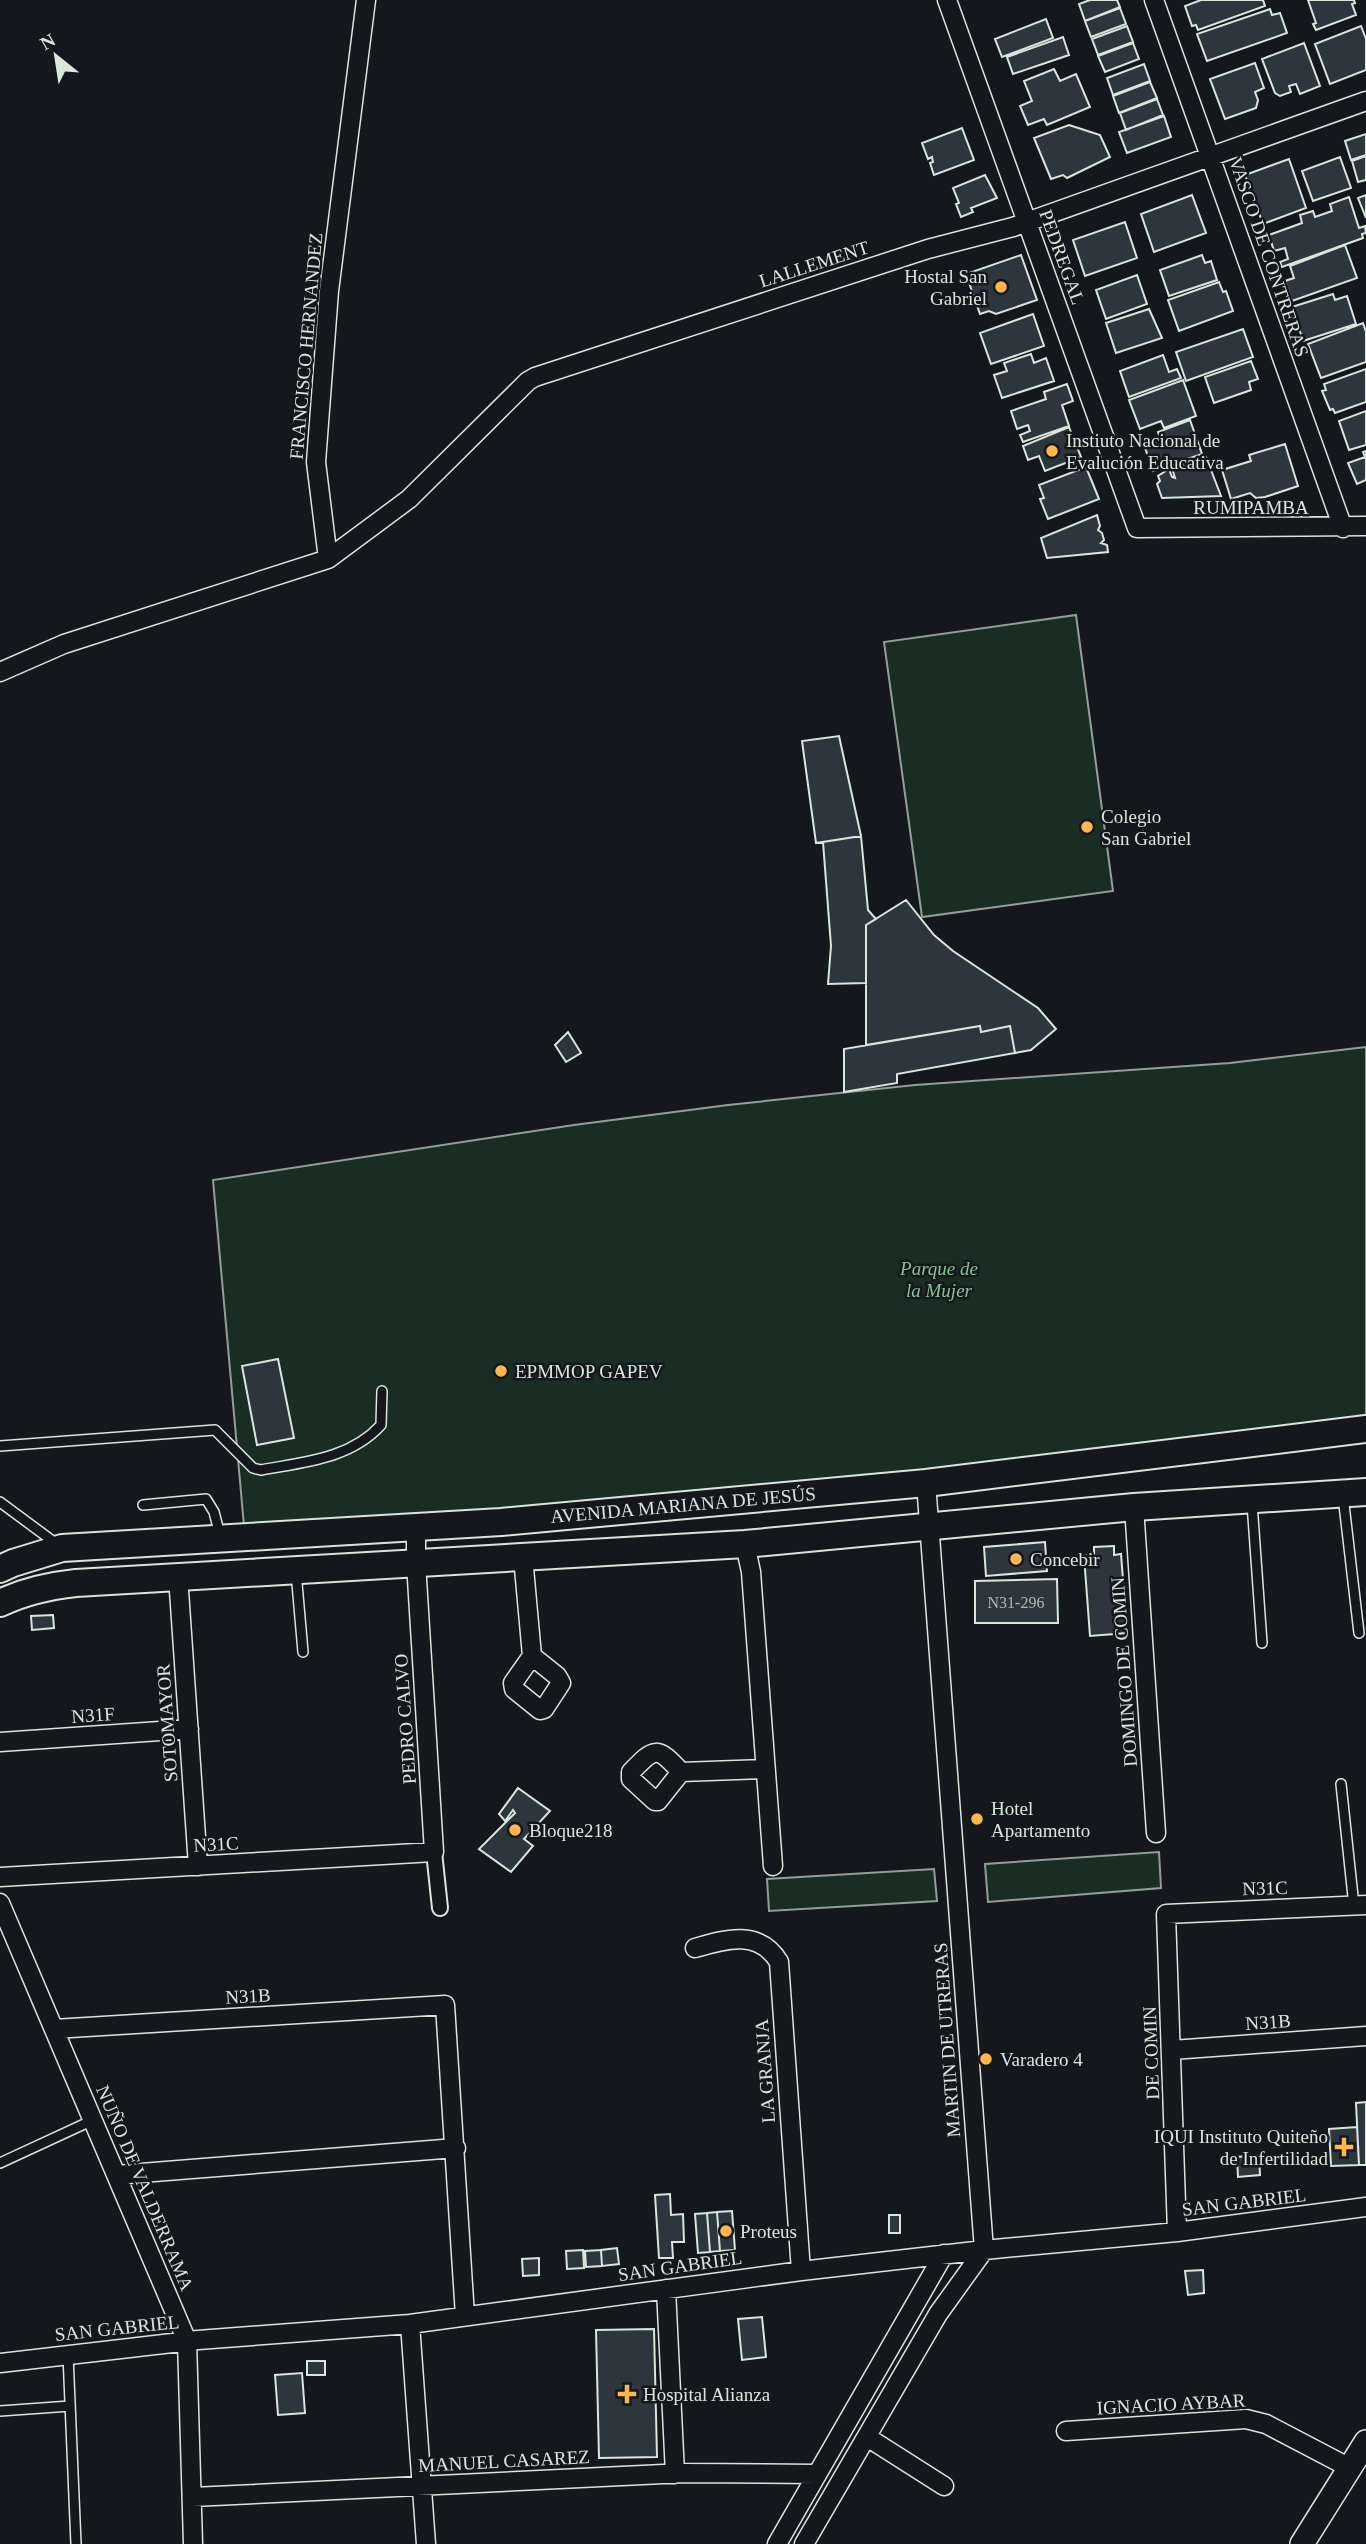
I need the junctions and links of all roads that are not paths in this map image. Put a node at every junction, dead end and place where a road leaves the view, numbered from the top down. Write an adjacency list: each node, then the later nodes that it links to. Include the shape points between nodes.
1 (366, 0): 10 (street, FRANCISCO HERNANDEZ, via 329,291 316,462)
2 (947, 0): 6 (street, PEDREGAL)
3 (1154, 0): 5 (street, VASCO DE CONTRERAS)
4 (1366, 101): 5 (street, LALLEMENT)
5 (1211, 155): 6 (street, LALLEMENT); 9 (street, VASCO DE CONTRERAS)
6 (1027, 223): 8 (street, PEDREGAL); 10 (street, LALLEMENT, via 928,249 535,377 409,499)
7 (1366, 526): 9 (street, RUMIPAMBA)
8 (1137, 528): 9 (street, RUMIPAMBA)
9 (1343, 528)
10 (328, 559): 11 (street, via 64,644)
11 (0, 672)
12 (382, 1391): 14 (lane, via 381,1425 367,1440 319,1459 261,1470 253,1468 215,1430)
13 (1366, 1429): 15 (main road, AVENIDA MARIANA DE JESÚS)
14 (0, 1446)
15 (926, 1483): 21 (main road, AVENIDA MARIANA DE JESÚS); 23 (street, MARTIN DE UTRERAS)
16 (1354, 1493): 17 (main road, AVENIDA MARIANA DE JESÚS); 34 (lane)
17 (1252, 1501): 20 (main road, AVENIDA MARIANA DE JESÚS); 35 (lane)
18 (0, 1502): 26 (lane)
19 (143, 1505): 24 (lane, via 206,1499)
20 (1134, 1507): 23 (main road, AVENIDA MARIANA DE JESÚS); 43 (street, DOMINGO DE COMIN)
21 (501, 1522): 22 (main road, AVENIDA MARIANA DE JESÚS); 28 (main road)
22 (416, 1527): 24 (main road, AVENIDA MARIANA DE JESÚS); 29 (street, PEDRO CALVO)
23 (930, 1527): 25 (main road, AVENIDA MARIANA DE JESÚS); 62 (street, MARTIN DE UTRERAS)
24 (220, 1538): 26 (main road, AVENIDA MARIANA DE JESÚS)
25 (745, 1544): 28 (main road, AVENIDA MARIANA DE JESÚS); 40 (street)
26 (62, 1548): 27 (main road); 30 (main road, AVENIDA MARIANA DE JESÚS)
27 (0, 1554)
28 (514, 1558): 29 (main road, AVENIDA MARIANA DE JESÚS); 37 (street)
29 (416, 1563): 31 (main road, AVENIDA MARIANA DE JESÚS); 44 (street, PEDRO CALVO)
30 (0, 1569)
31 (296, 1570): 32 (main road, AVENIDA MARIANA DE JESÚS); 36 (lane)
32 (178, 1576): 33 (main road, AVENIDA MARIANA DE JESÚS, via 39,1588); 38 (street, SOTOMAYOR)
33 (0, 1603)
34 (1359, 1633)
35 (1262, 1643)
36 (303, 1652)
37 (532, 1656)
38 (189, 1730): 39 (street, N31F); 45 (street, SOTOMAYOR)
39 (0, 1742)
40 (765, 1769): 41 (street); 46 (street)
41 (681, 1772)
42 (1341, 1784): 49 (lane)
43 (1156, 1833)
44 (434, 1852): 45 (street, N31C); 50 (street, PEDRO CALVO)
45 (198, 1866): 47 (street, N31C)
46 (773, 1866)
47 (0, 1877)
48 (0, 1903): 53 (street, NUÑO DE VALDERRAMA)
49 (1360, 1905): 51 (street, N31C)
50 (440, 1908)
51 (1166, 1914): 55 (street, DE COMIN)
52 (695, 1948): 64 (street, LA GRANJA, via 746,1938 765,1947 779,1962)
53 (54, 2029): 56 (street, NUÑO DE VALDERRAMA); 57 (street, N31B, via 445,2006)
54 (1366, 2036): 55 (street, N31B)
55 (1172, 2050): 61 (street, DE COMIN)
56 (93, 2120): 58 (lane); 59 (street, NUÑO DE VALDERRAMA)
57 (456, 2148): 59 (street); 66 (street)
58 (0, 2163)
59 (116, 2175): 68 (street, NUÑO DE VALDERRAMA)
60 (1366, 2207): 61 (street, SAN GABRIEL)
61 (1177, 2232): 62 (street, SAN GABRIEL)
62 (984, 2250): 63 (street, SAN GABRIEL); 74 (street, via 938,2314)
63 (944, 2254): 64 (street, SAN GABRIEL); 78 (street)
64 (801, 2270): 65 (street, SAN GABRIEL)
65 (666, 2289): 66 (street, SAN GABRIEL); 77 (street)
66 (466, 2316): 67 (street, SAN GABRIEL)
67 (410, 2324): 68 (street, SAN GABRIEL); 80 (street)
68 (187, 2341): 69 (street, SAN GABRIEL); 81 (street, NUÑO DE VALDERRAMA)
69 (68, 2355): 70 (street, SAN GABRIEL); 71 (lane)
70 (0, 2362)
71 (70, 2406): 72 (lane); 82 (lane)
72 (0, 2411)
73 (1066, 2431): 76 (street, IGNACIO AYBAR, via 1246,2419 1266,2424)
74 (867, 2437): 79 (street); 86 (street)
75 (1366, 2442): 76 (street)
76 (1350, 2468): 87 (street)
77 (675, 2474): 78 (street, MANUEL CASAREZ); 80 (street, MANUEL CASAREZ)
78 (817, 2474): 85 (street)
79 (944, 2486)
80 (422, 2487): 81 (street, MANUEL CASAREZ); 84 (street)
81 (192, 2497): 83 (street, NUÑO DE VALDERRAMA)
82 (76, 2544)
83 (193, 2544)
84 (426, 2544)
85 (777, 2544)
86 (804, 2544)
87 (1302, 2544)

